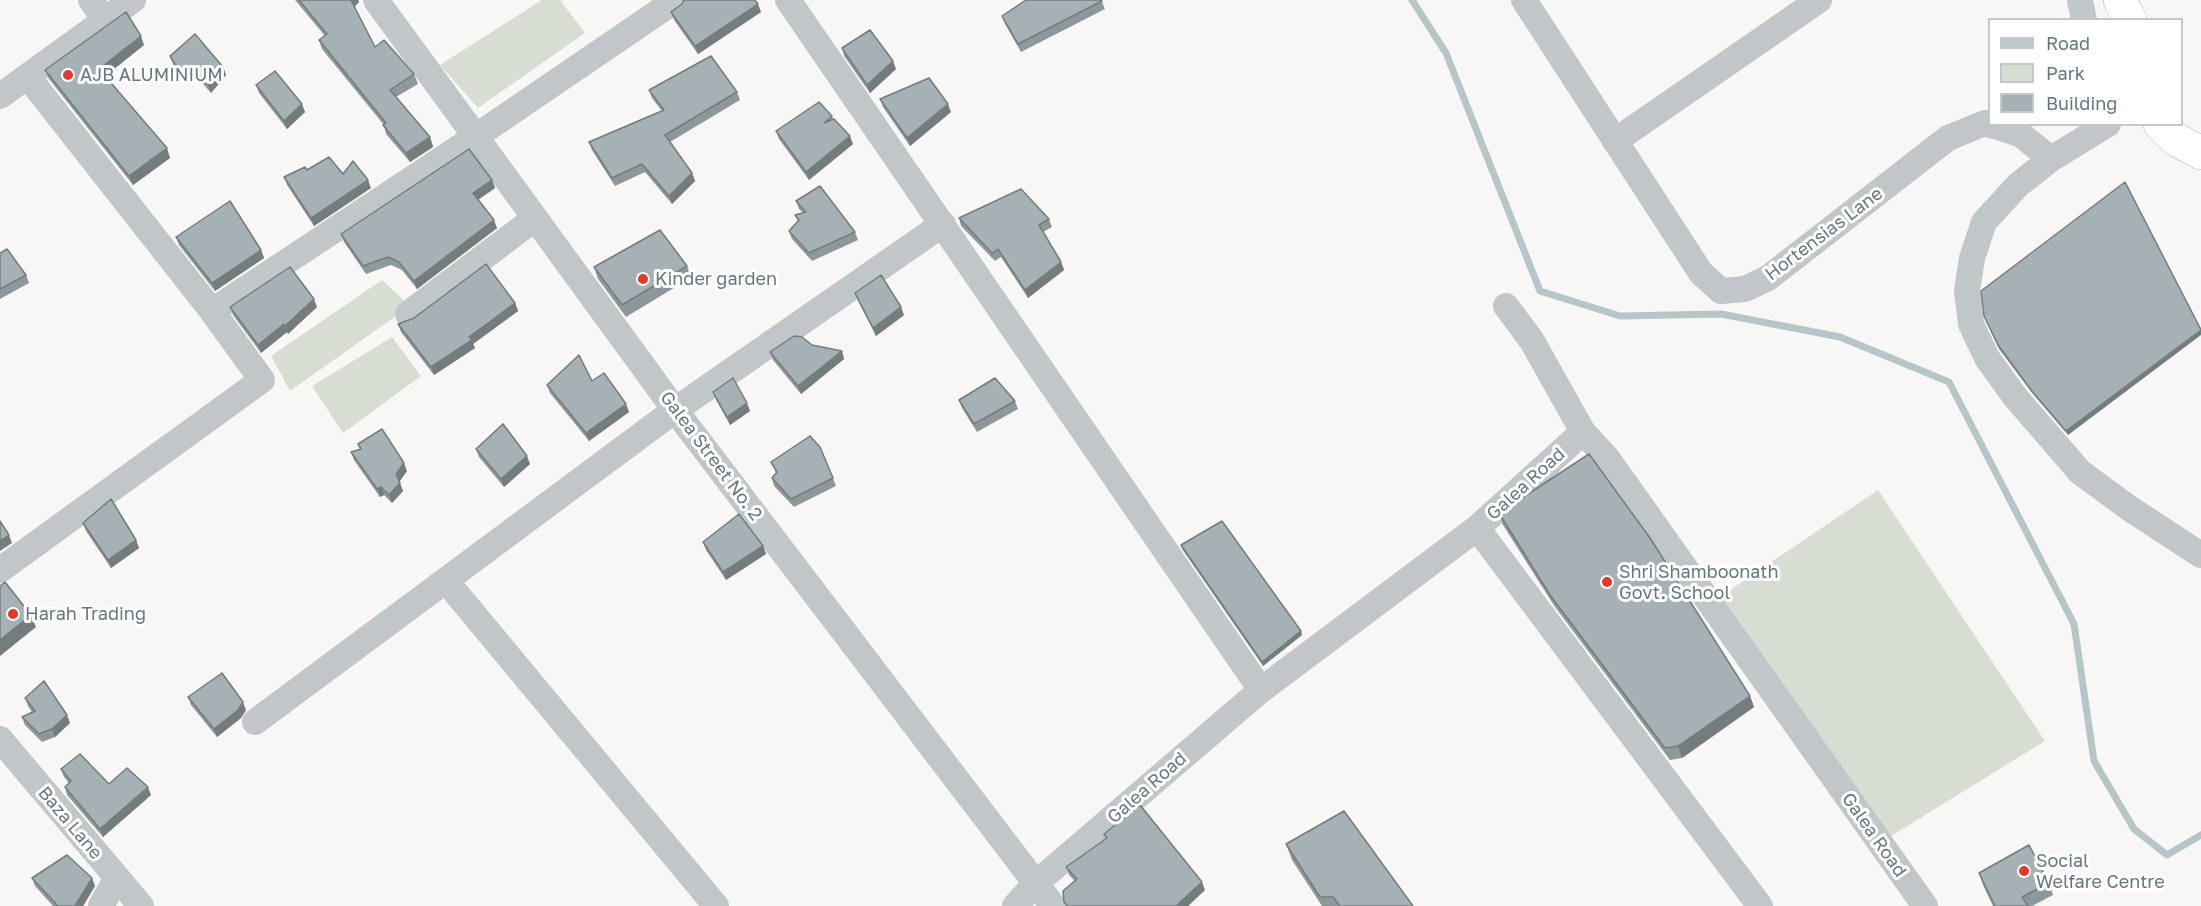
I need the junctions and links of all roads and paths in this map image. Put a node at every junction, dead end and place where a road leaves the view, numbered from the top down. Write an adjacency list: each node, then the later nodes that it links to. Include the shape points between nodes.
1 (133, 0): 10 (street)
2 (376, 0): 21 (street, Galea Street No. 2)
3 (676, 0): 21 (street)
4 (788, 0): 26 (street)
5 (1524, 0): 22 (street, Hortensias Lane)
6 (1819, 0): 22 (street)
7 (2080, 0): 11 (street)
8 (2120, 0): 12 (highway)
9 (2146, 0): 13 (highway)
10 (98, 10): 14 (street)
11 (2084, 18)
12 (2129, 18)
13 (2139, 18)
14 (28, 77): 15 (street); 28 (street)
15 (0, 96)
16 (1988, 123): 22 (street, Hortensias Lane, via 1948,138 1768,278 1745,289 1721,291 1701,273)
17 (2006, 126): 20 (street, Hortensias Lane)
18 (2105, 126): 24 (street)
19 (2162, 126): 23 (highway, via 2175,139)
20 (2027, 129): 24 (street, Hortensias Lane)
21 (476, 137): 25 (street, Galea Street No. 2); 28 (street)
22 (1615, 141)
23 (2201, 153)
24 (2050, 159): 33 (street, via 2018,185 1984,222 1972,258 1967,291 1971,324 1987,358 2016,398 2080,472)
25 (534, 219): 29 (street); 30 (street, Galea Street No. 2)
26 (944, 224): 30 (street); 36 (street)
27 (1506, 306): 31 (street, via 1532,341)
28 (212, 311): 34 (street, via 262,380)
29 (408, 314)
30 (675, 410): 35 (street); 40 (street, Galea Street No. 2)
31 (1583, 432): 32 (street, Galea Road); 47 (street, Galea Road, via 1607,458)
32 (1477, 528): 36 (street, Galea Road); 46 (street)
33 (2201, 555)
34 (0, 570)
35 (447, 582): 37 (street); 43 (street)
36 (1261, 690): 40 (street, Galea Road)
37 (255, 722)
38 (0, 739): 39 (street, Baza Lane)
39 (117, 878): 41 (street); 42 (street, Baza Lane)
40 (1035, 884): 44 (street, Galea Road); 45 (street, Galea Street No. 2)
41 (100, 906)
42 (141, 906)
43 (716, 906)
44 (1015, 906)
45 (1053, 906)
46 (1760, 906)
47 (1925, 906)

